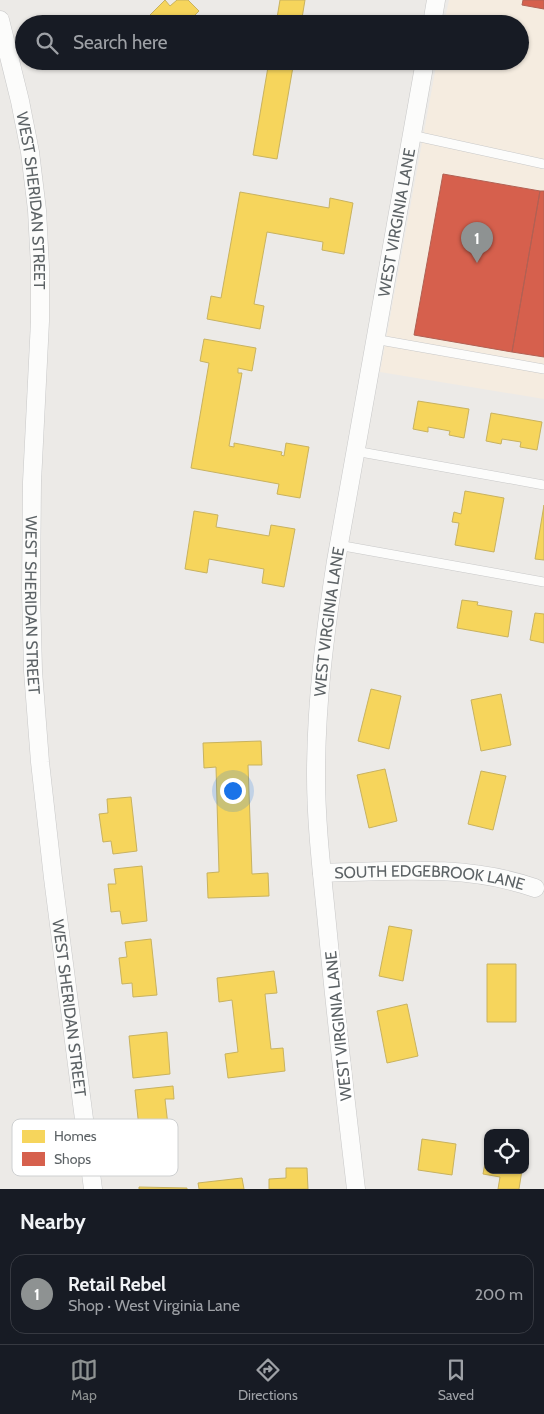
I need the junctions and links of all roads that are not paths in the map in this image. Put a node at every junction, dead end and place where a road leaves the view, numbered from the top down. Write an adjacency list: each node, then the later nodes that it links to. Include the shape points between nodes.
1 (436, 0): 2 (street)
2 (434, 15)
3 (0, 20): 15 (street, WEST SHERIDAN STREET, via 30,152 37,210 40,321 32,482 33,671 52,868)
4 (423, 70): 5 (street, WEST VIRGINIA LANE)
5 (411, 135): 6 (lane); 7 (street, WEST VIRGINIA LANE)
6 (544, 164)
7 (374, 339): 8 (lane); 9 (street, WEST VIRGINIA LANE)
8 (544, 369)
9 (355, 451): 10 (lane); 11 (street, WEST VIRGINIA LANE)
10 (544, 485)
11 (338, 544): 12 (lane); 13 (street, WEST VIRGINIA LANE, via 320,683 316,776)
12 (544, 582)
13 (322, 873): 14 (street, SOUTH EDGEBROOK LANE, via 462,872 512,880); 18 (street, WEST VIRGINIA LANE)
14 (535, 888)
15 (84, 1119)
16 (91, 1176): 17 (street, WEST SHERIDAN STREET)
17 (93, 1189)
18 (356, 1189)

